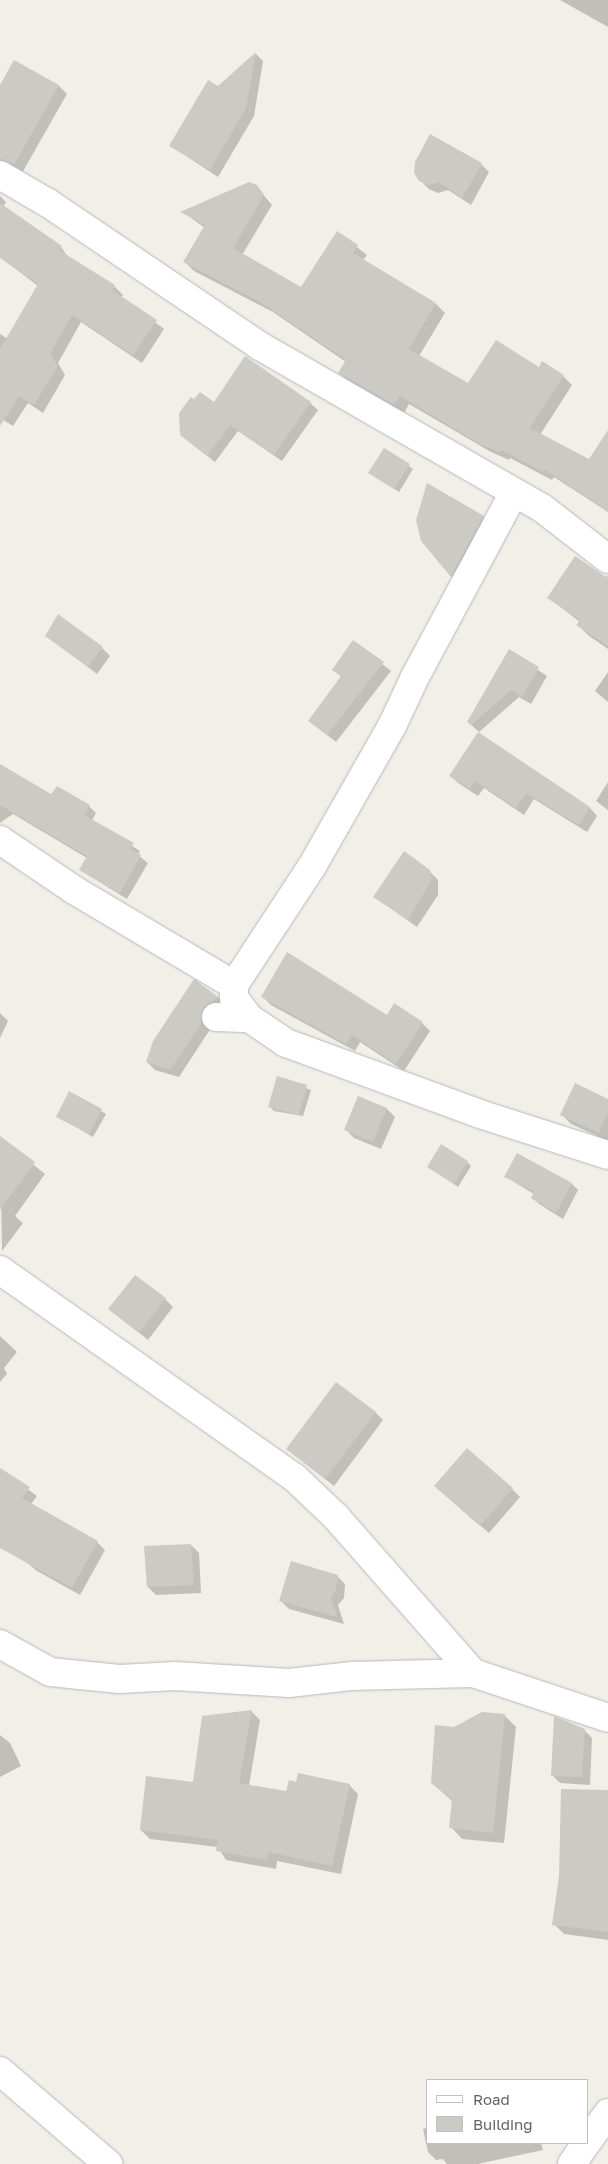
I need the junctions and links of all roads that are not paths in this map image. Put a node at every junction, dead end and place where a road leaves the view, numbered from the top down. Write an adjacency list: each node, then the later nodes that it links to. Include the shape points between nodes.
1 (0, 175): 2 (street, via 48,202 260,346 486,473)
2 (513, 494): 3 (street, via 542,508); 5 (street, via 393,724 311,868)
3 (608, 559)
4 (0, 840): 5 (street, via 74,890)
5 (234, 985): 7 (street, via 234,998)
6 (216, 1017): 7 (street)
7 (248, 1018): 8 (street, via 286,1043 372,1076)
8 (608, 1155)
9 (0, 1270): 11 (street, via 295,1478 336,1517)
10 (0, 1644): 11 (street, via 50,1672 120,1679 175,1676 289,1683 351,1676)
11 (473, 1673): 12 (street)
12 (608, 1718)
13 (0, 2070): 17 (street)
14 (608, 2113): 15 (street)
15 (588, 2139)
16 (585, 2144): 18 (street)
17 (108, 2164)
18 (572, 2164)

